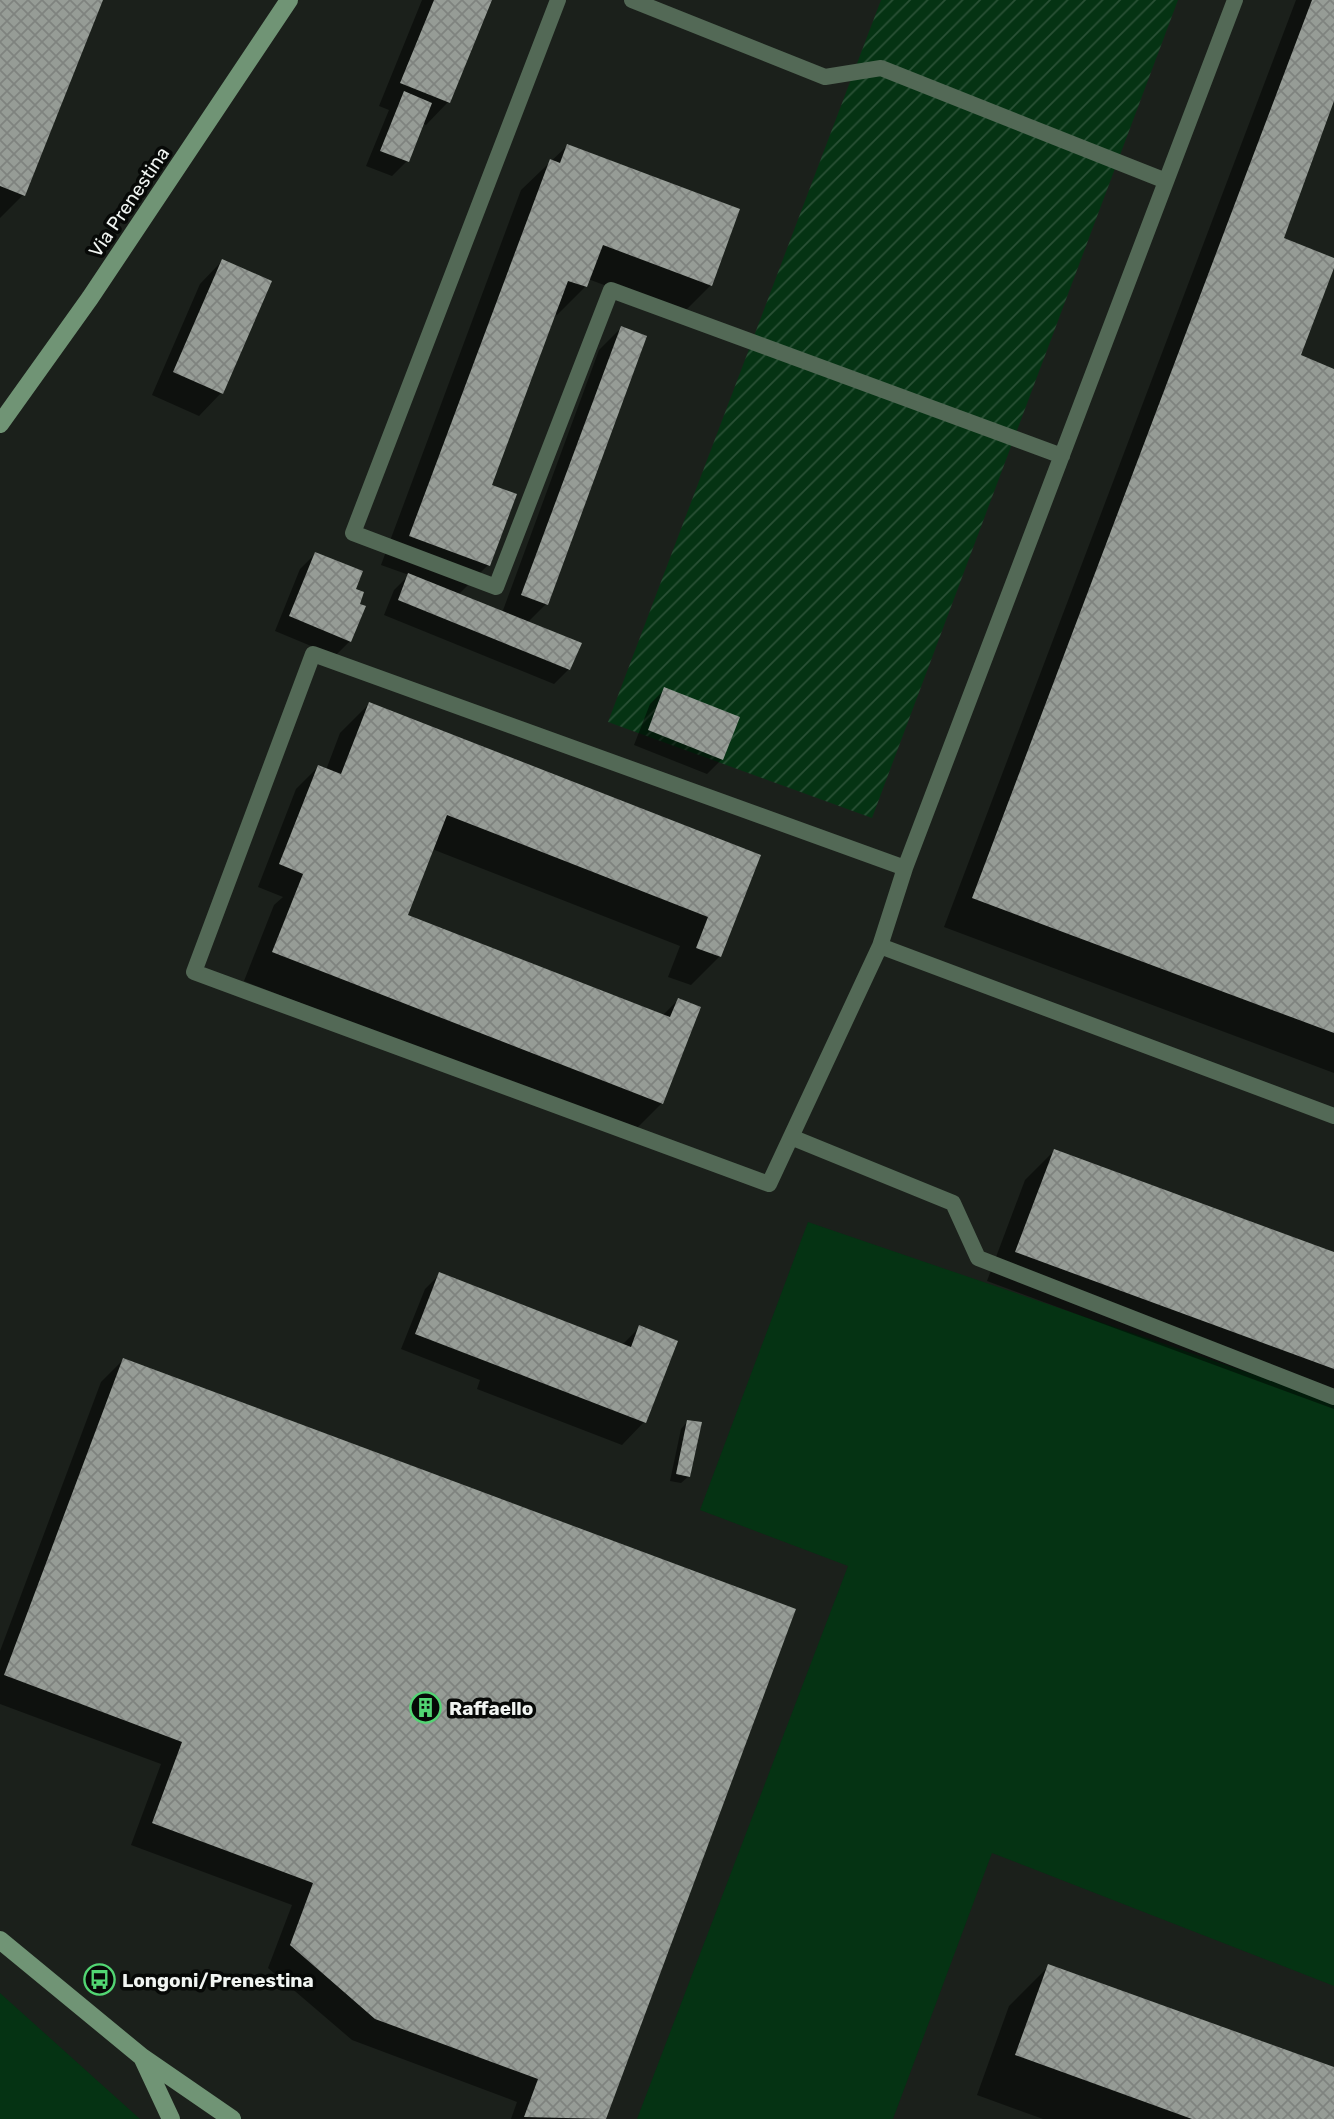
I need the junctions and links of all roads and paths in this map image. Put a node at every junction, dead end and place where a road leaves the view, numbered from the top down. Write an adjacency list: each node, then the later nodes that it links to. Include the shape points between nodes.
1 (289, 0): 6 (street, Via Prenestina)
2 (558, 0): 7 (lane, via 353,533 496,587 611,290)
3 (632, 0): 5 (lane, via 825,77 880,68)
4 (1235, 0): 5 (lane)
5 (1166, 181): 7 (lane)
6 (0, 424)
7 (1062, 456): 8 (lane)
8 (905, 868): 9 (lane); 11 (lane, via 313,654 194,972 769,1184)
9 (880, 946): 10 (lane); 11 (lane)
10 (1334, 1116)
11 (791, 1137): 12 (lane, via 953,1203 978,1258)
12 (1334, 1397)
13 (0, 1940): 14 (street)
14 (142, 2057): 15 (street); 16 (street)
15 (171, 2119)
16 (232, 2119)

